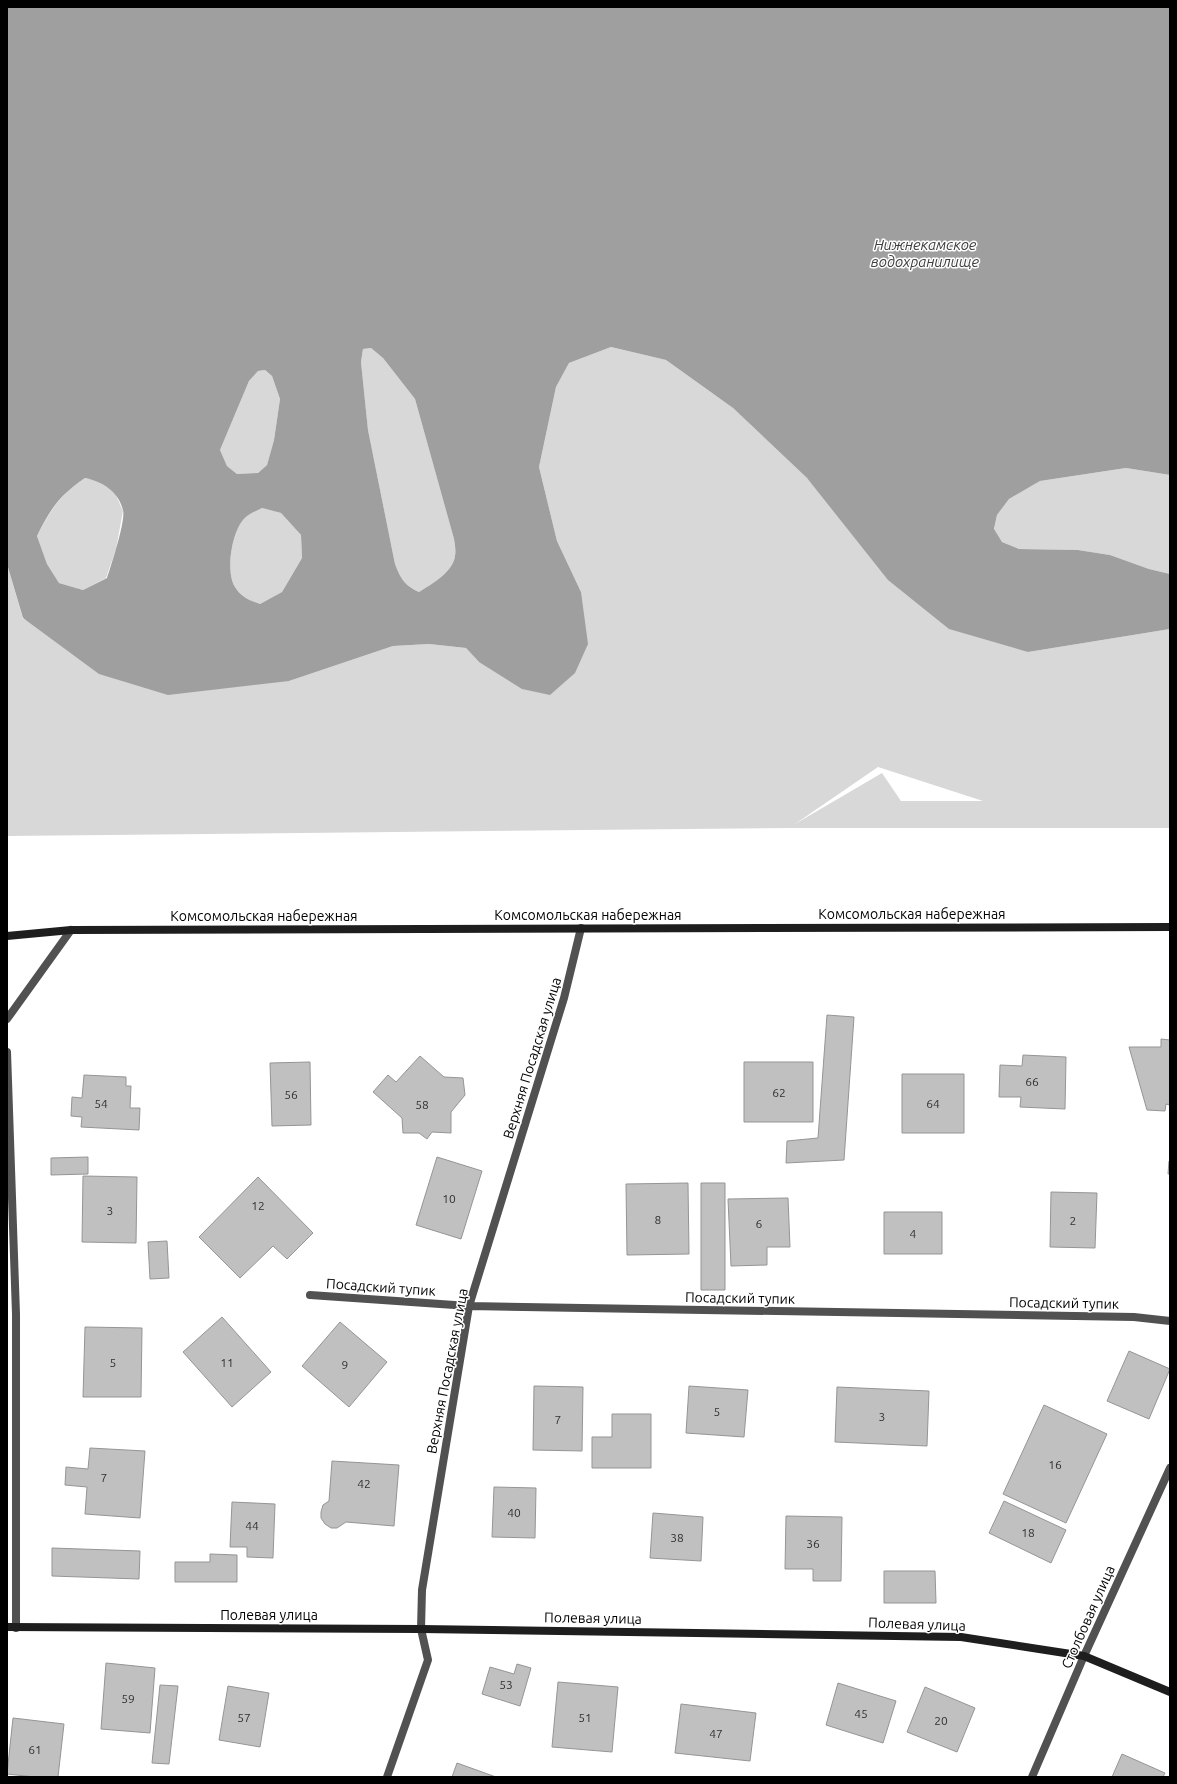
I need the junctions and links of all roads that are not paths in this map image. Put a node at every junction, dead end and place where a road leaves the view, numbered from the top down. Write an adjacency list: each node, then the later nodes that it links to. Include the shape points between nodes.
1 (1170, 927): 2 (street, Комсомольская набережная)
2 (581, 928): 3 (street, Комсомольская набережная); 8 (street, Верхняя Посадская улица, via 564,998)
3 (71, 930): 4 (street, Комсомольская набережная); 5 (street)
4 (7, 936)
5 (7, 1019)
6 (7, 1052): 12 (street, via 16,1314)
7 (310, 1296): 8 (street, Посадский тупик)
8 (469, 1306): 9 (street, Посадский тупик, via 1134,1317); 13 (street, Верхняя Посадская улица, via 422,1590)
9 (1170, 1321)
10 (1170, 1468): 14 (street, Столбовая улица)
11 (7, 1627): 12 (street, Полевая улица)
12 (16, 1628): 13 (street, Полевая улица)
13 (421, 1629): 14 (street, Полевая улица, via 961,1637); 16 (street, Верхняя Посадская улица, via 428,1660)
14 (1084, 1656): 15 (street, Полевая улица); 17 (street, Столбовая улица)
15 (1170, 1692)
16 (387, 1777)
17 (1032, 1777)

